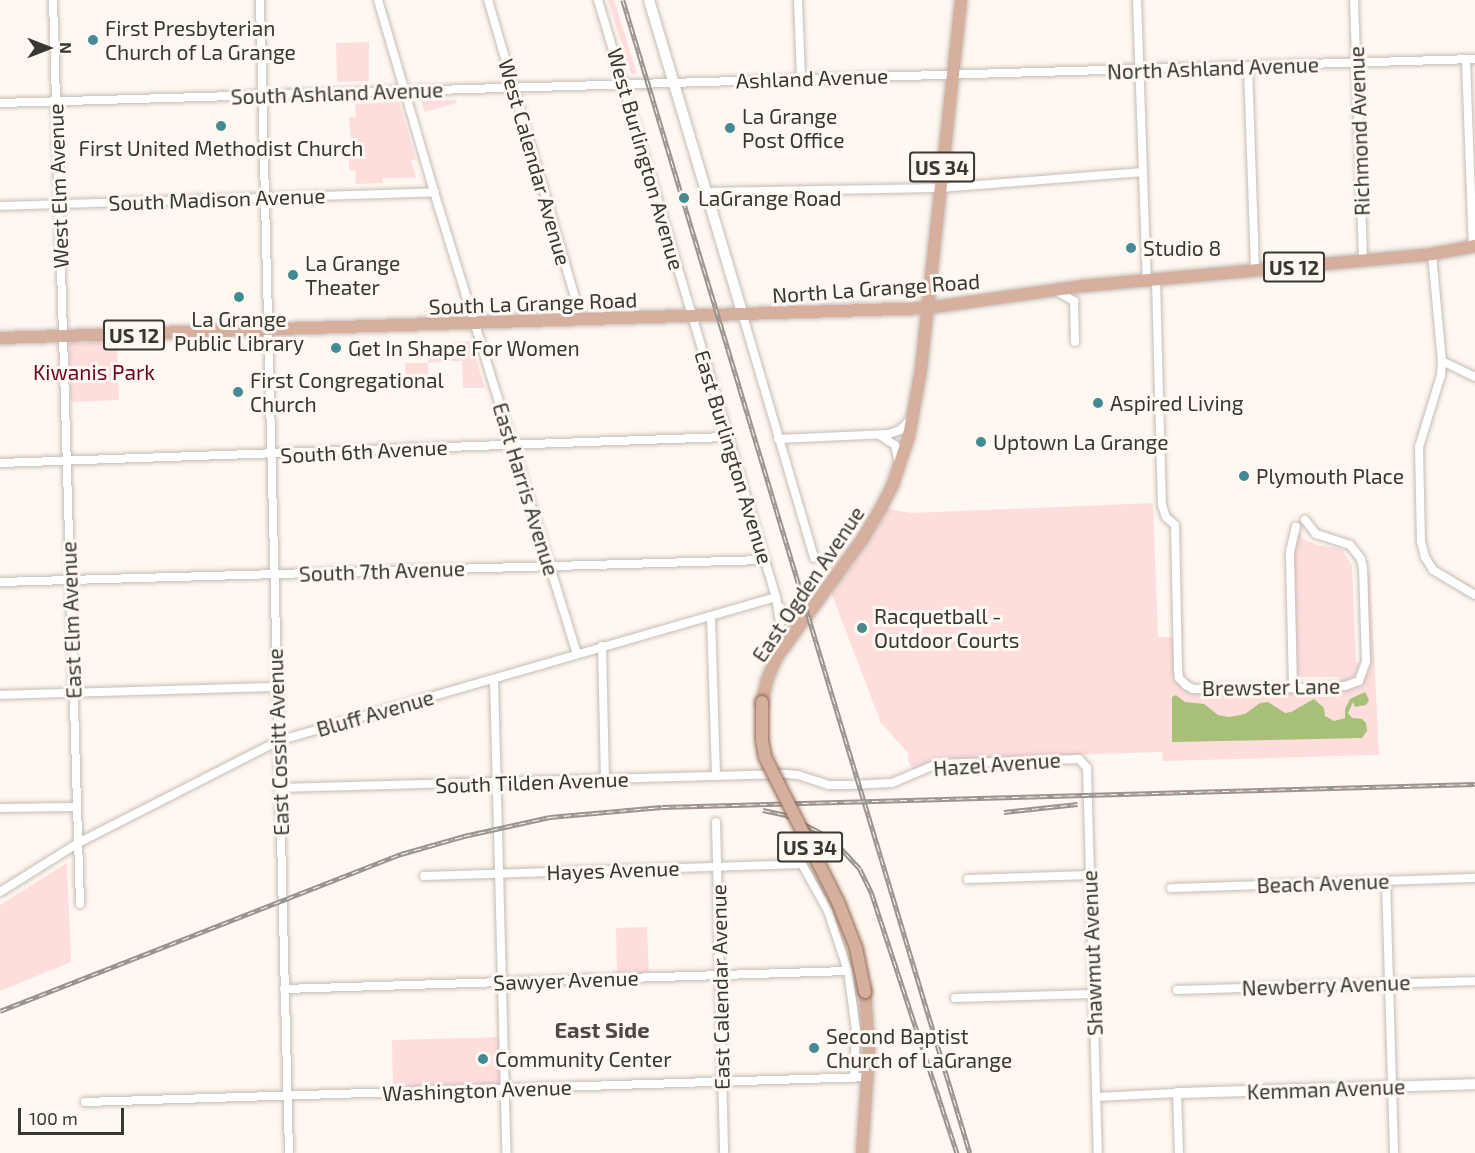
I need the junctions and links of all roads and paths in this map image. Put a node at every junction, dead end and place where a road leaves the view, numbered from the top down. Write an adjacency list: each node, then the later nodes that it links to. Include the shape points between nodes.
1 (53, 0): 22 (street, West Elm Avenue)
2 (260, 0): 21 (street, East Cossitt Avenue)
3 (378, 0): 20 (street, East Harris Avenue)
4 (488, 0): 19 (street, West Calendar Avenue)
5 (598, 0): 18 (street, West Burlington Avenue)
6 (649, 0): 17 (street)
7 (798, 0): 16 (street)
8 (961, 0): 15 (main road, US 34)
9 (1137, 0): 14 (street)
10 (1354, 0): 12 (street, Richmond Avenue)
11 (1471, 60): 12 (street, North Ashland Avenue); 31 (street)
12 (1356, 63): 13 (street, North Ashland Avenue); 33 (street, Richmond Avenue)
13 (1248, 67): 14 (street, North Ashland Avenue); 34 (street)
14 (1139, 71): 15 (street, North Ashland Avenue); 24 (street)
15 (951, 75): 16 (street, Ashland Avenue); 25 (main road, US 34)
16 (801, 78): 17 (street, Ashland Avenue)
17 (674, 82): 18 (street, South Ashland Avenue); 27 (street)
18 (624, 84): 19 (street, South Ashland Avenue); 39 (street, West Burlington Avenue)
19 (514, 87): 20 (street, South Ashland Avenue); 40 (street, West Calendar Avenue, via 578,307)
20 (406, 91): 21 (street, South Ashland Avenue); 26 (street, East Harris Avenue)
21 (262, 95): 22 (street, South Ashland Avenue); 28 (street, East Cossitt Avenue)
22 (56, 102): 23 (street, South Ashland Avenue); 29 (street, West Elm Avenue)
23 (0, 103)
24 (1143, 172): 25 (street); 35 (street)
25 (940, 188): 27 (street); 37 (main road, US 34)
26 (435, 192): 28 (street, South Madison Avenue); 41 (street, East Harris Avenue)
27 (706, 192): 38 (street)
28 (265, 197): 29 (street, South Madison Avenue); 42 (street, East Cossitt Avenue)
29 (59, 204): 30 (street, South Madison Avenue); 43 (street, West Elm Avenue)
30 (0, 206)
31 (1474, 247): 32 (main road, US 12)
32 (1432, 254): 33 (main road, US 12); 46 (street)
33 (1363, 261): 34 (main road, US 12)
34 (1255, 270): 35 (main road, US 12)
35 (1151, 280): 36 (main road, US 12); 74 (street, Brewster Lane, via 1162,505 1166,517 1175,525 1179,678 1193,689)
36 (1051, 291): 37 (main road, North La Grange Road / US 12); 45 (street, via 1074,301)
37 (927, 308): 38 (main road, North La Grange Road / US 12); 48 (main road, East Ogden Avenue / US 34)
38 (743, 316): 39 (main road, South La Grange Road / US 12); 51 (street)
39 (692, 317): 40 (main road, South La Grange Road / US 12); 50 (street, East Burlington Avenue)
40 (571, 321): 41 (main road, South La Grange Road / US 12)
41 (476, 324): 42 (main road, South La Grange Road / US 12); 52 (street, East Harris Avenue)
42 (268, 330): 43 (main road, South La Grange Road / US 12); 53 (street, East Cossitt Avenue)
43 (63, 337): 44 (main road, South La Grange Road / US 12); 54 (street, East Elm Avenue)
44 (0, 338)
45 (1075, 342)
46 (1442, 361): 47 (street); 65 (street, via 1419,443 1421,541 1433,570)
47 (1475, 377)
48 (914, 416): 49 (street, via 898,430); 56 (main road, East Ogden Avenue / US 34)
49 (879, 435): 51 (street); 56 (street, via 895,445)
50 (728, 438): 52 (street, South 6th Avenue); 60 (street, East Burlington Avenue)
51 (778, 439): 59 (street)
52 (513, 444): 53 (street, South 6th Avenue); 61 (street, East Harris Avenue)
53 (270, 455): 54 (street, South 6th Avenue); 62 (street, East Cossitt Avenue)
54 (67, 461): 55 (street, South 6th Avenue); 63 (street, East Elm Avenue)
55 (0, 463)
56 (900, 466): 68 (main road, East Ogden Avenue / US 34, via 875,519)
57 (1305, 520): 74 (street, Brewster Lane, via 1316,534 1350,545 1361,559 1366,662 1359,681 1353,685)
58 (1296, 527): 74 (street, via 1290,552)
59 (814, 558)
60 (765, 560): 61 (street, South 7th Avenue); 66 (street, East Burlington Avenue)
61 (550, 566): 62 (street, South 7th Avenue); 70 (street, East Harris Avenue)
62 (273, 574): 63 (street, South 7th Avenue); 73 (street, East Cossitt Avenue)
63 (70, 580): 64 (street, South 7th Avenue); 75 (street, East Elm Avenue)
64 (0, 582)
65 (1475, 596)
66 (776, 597): 67 (street, Bluff Avenue); 68 (street, East Burlington Avenue, via 789,620); 71 (street, East Burlington Avenue, via 780,623)
67 (711, 616): 69 (street, Bluff Avenue); 80 (street)
68 (804, 619): 71 (main road, East Ogden Avenue / US 34)
69 (602, 646): 70 (street, Bluff Avenue); 81 (street)
70 (577, 654): 72 (street, Bluff Avenue)
71 (777, 657): 107 (main road, East Ogden Avenue / US 34, bridge, via 762,702 765,757 853,940 868,1009)
72 (495, 679): 77 (street, Bluff Avenue); 82 (street)
73 (277, 687): 75 (street); 77 (street, East Cossitt Avenue)
74 (1293, 688)
75 (73, 693): 76 (street); 84 (street, East Elm Avenue)
76 (0, 695)
77 (278, 741): 83 (street, East Cossitt Avenue); 87 (street, Bluff Avenue)
78 (1075, 759): 79 (street, Hazel Avenue, via 937,764 892,783 828,785); 90 (street, Shawmut Avenue, via 1087,768)
79 (784, 774): 80 (street, South Tilden Avenue)
80 (716, 776): 81 (street, South Tilden Avenue)
81 (605, 780): 82 (street, South Tilden Avenue)
82 (496, 783): 83 (street, South Tilden Avenue); 89 (street)
83 (279, 788): 103 (street, East Cossitt Avenue)
84 (76, 807): 85 (street); 87 (street, East Elm Avenue)
85 (0, 808)
86 (717, 822): 88 (street, East Calendar Avenue)
87 (78, 843): 96 (street, Bluff Avenue); 97 (street, East Elm Avenue)
88 (718, 867): 89 (street, Hayes Avenue); 98 (street, Hayes Avenue, via 802,864 834,926); 99 (street, East Calendar Avenue)
89 (499, 874): 91 (street, Hayes Avenue); 101 (street)
90 (1089, 875): 93 (street); 105 (street, Shawmut Avenue)
91 (424, 876)
92 (1475, 878): 94 (street, Beach Avenue)
93 (968, 879)
94 (1386, 881): 95 (street, Beach Avenue); 102 (street)
95 (1171, 888)
96 (0, 892)
97 (80, 903)
98 (848, 971): 99 (street, Sawyer Avenue); 108 (street, via 856,1030)
99 (719, 974): 101 (street, Sawyer Avenue); 109 (street, East Calendar Avenue)
100 (1475, 981): 102 (street, Newberry Avenue)
101 (502, 982): 103 (street, Sawyer Avenue); 112 (street)
102 (1389, 983): 104 (street, Newberry Avenue); 111 (street)
103 (285, 989): 114 (street, East Cossitt Avenue)
104 (1177, 990)
105 (1093, 994): 106 (street); 115 (street, Shawmut Avenue)
106 (955, 998)
107 (868, 1072): 108 (street, Washington Avenue); 120 (main road, East Ogden Avenue / US 34)
108 (854, 1078): 109 (street, Washington Avenue)
109 (722, 1082): 112 (street, Washington Avenue); 119 (street, East Calendar Avenue)
110 (1475, 1084): 111 (street, Kemman Avenue)
111 (1392, 1087): 113 (street, Kemman Avenue); 123 (street)
112 (504, 1089): 114 (street, Washington Avenue); 118 (street)
113 (1177, 1093): 115 (street); 122 (street)
114 (287, 1096): 116 (street, Washington Avenue); 117 (street, East Cossitt Avenue)
115 (1097, 1096): 121 (street, Shawmut Avenue)
116 (85, 1102)
117 (289, 1153)
118 (506, 1153)
119 (724, 1153)
120 (862, 1153)
121 (1098, 1153)
122 (1179, 1153)
123 (1394, 1153)

